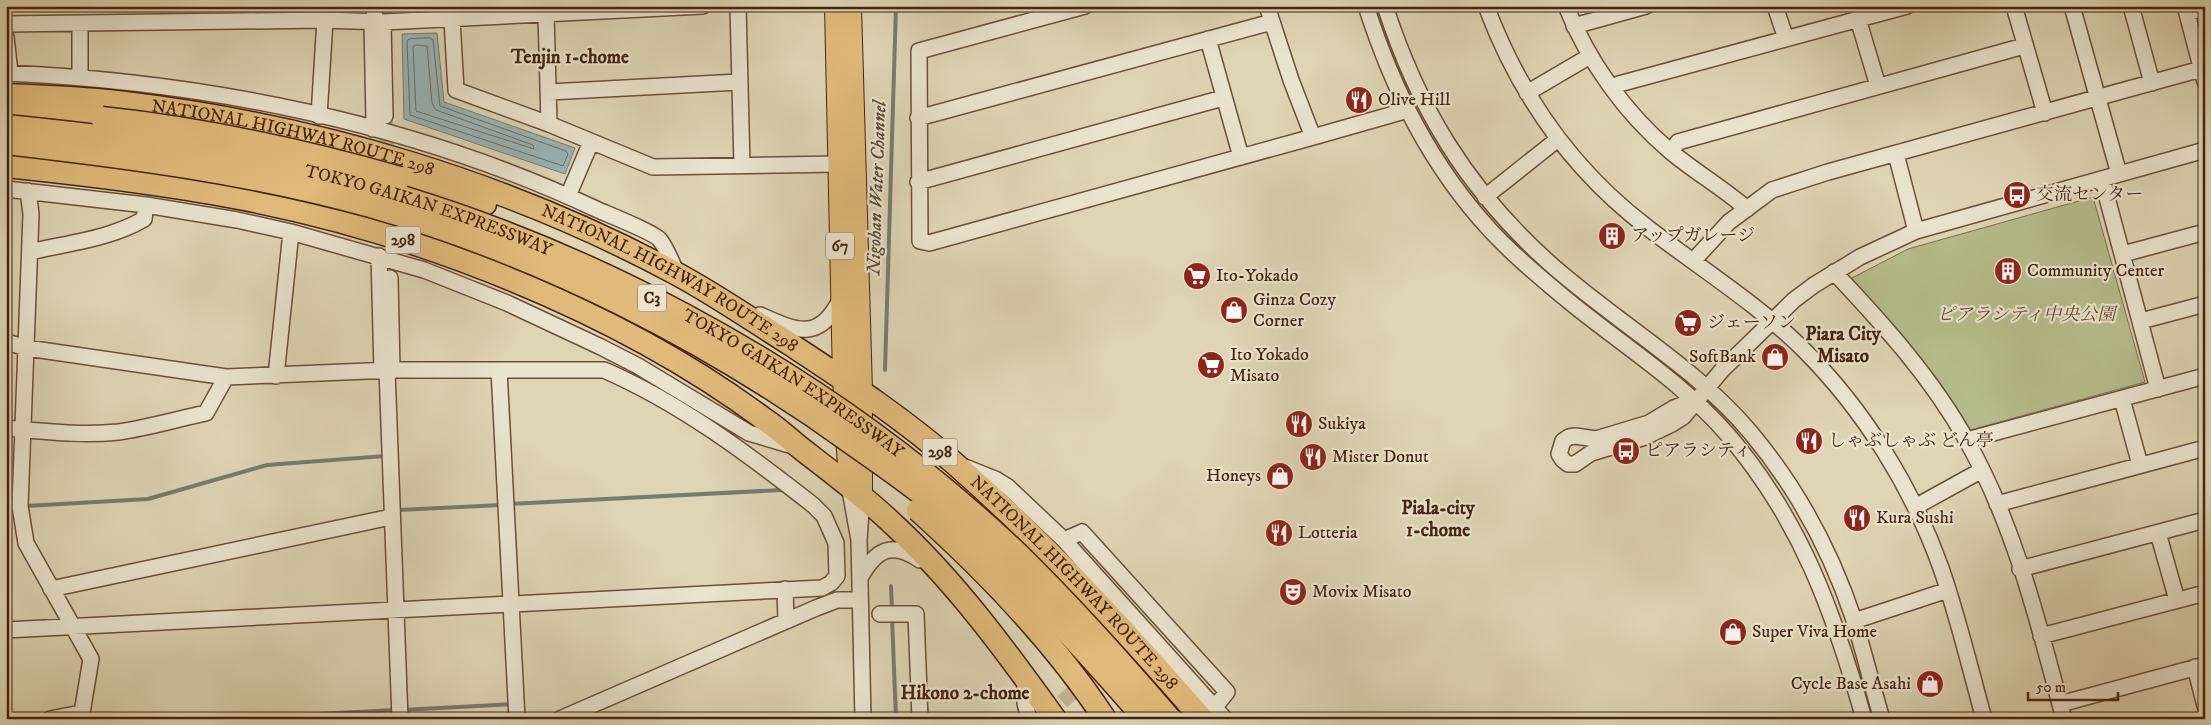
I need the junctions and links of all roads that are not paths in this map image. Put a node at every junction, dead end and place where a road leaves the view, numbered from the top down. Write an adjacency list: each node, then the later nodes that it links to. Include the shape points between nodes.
1 (374, 6): 24 (street)
2 (703, 6): 20 (street)
3 (738, 6): 37 (street)
4 (834, 6): 62 (main road, 67)
5 (851, 6): 101 (main road, 67)
6 (1085, 6): 50 (street, via 919,51)
7 (1267, 6): 25 (street)
8 (1366, 6): 45 (street, via 1388,69)
9 (1385, 6): 71 (street, via 1412,79 1430,114 1464,170)
10 (1486, 6): 42 (street, via 1508,58)
11 (1566, 6): 28 (street)
12 (1646, 6): 28 (street)
13 (1775, 6): 31 (street)
14 (1907, 6): 22 (street)
15 (2014, 6): 32 (street)
16 (2072, 6): 44 (street)
17 (2130, 6): 38 (street)
18 (2205, 8): 19 (street)
19 (2186, 10): 34 (street)
20 (546, 14): 21 (street); 41 (street)
21 (452, 19): 24 (street); 51 (street, via 456,90)
22 (1858, 19): 31 (street); 39 (street)
23 (325, 20): 24 (street); 27 (street); 48 (street)
24 (377, 22): 49 (street); 53 (street)
25 (1272, 22): 30 (street); 54 (street, via 1290,80)
26 (6, 24): 27 (street)
27 (80, 24): 35 (street)
28 (1574, 26): 33 (street)
29 (6, 37): 36 (street)
30 (1208, 39): 43 (street); 50 (street)
31 (1786, 39): 40 (street, via 1619,84)
32 (2024, 46): 39 (street); 47 (street)
33 (1590, 56): 40 (street); 42 (street)
34 (2203, 76): 38 (street)
35 (80, 77): 36 (street); 48 (street, via 167,86)
36 (8, 80): 77 (highway, NATIONAL HIGHWAY ROUTE 298 / 298, via 322,138 507,196)
37 (739, 82): 41 (street); 64 (street)
38 (2152, 83): 44 (street)
39 (1878, 86): 59 (street, via 1678,142)
40 (1614, 89): 59 (street, via 1628,110)
41 (549, 92): 51 (street)
42 (1528, 93): 55 (street)
43 (1223, 98): 61 (street); 67 (street)
44 (2098, 98): 47 (street); 65 (street)
45 (1408, 110): 54 (street); 103 (street, via 1448,178 1492,233 1570,303)
46 (6, 112): 77 (highway, 298, bridge, via 102,118 175,127 290,148 400,178)
47 (2045, 113): 60 (street)
48 (319, 116): 53 (street)
49 (385, 116)
50 (918, 118): 67 (street)
51 (549, 124): 56 (street)
52 (6, 126): 137 (highway, TOKYO GAIKAN EXPRESSWAY / C3, bridge, via 227,156 363,187 523,240 644,294 765,362 912,464 1019,556)
53 (373, 129): 70 (street, via 485,164)
54 (1313, 137): 61 (street)
55 (1558, 139): 71 (street); 81 (street, via 1617,203)
56 (591, 142): 64 (street, via 653,167); 70 (street)
57 (6, 143): 92 (highway, TOKYO GAIKAN EXPRESSWAY / C3, bridge, via 225,172 371,206 517,257 587,288)
58 (2205, 150): 65 (street)
59 (1671, 152): 73 (street)
60 (1896, 154): 73 (street, via 1772,190); 74 (street)
61 (1241, 157): 67 (street, via 928,242 920,241)
62 (839, 164): 64 (street); 86 (main road, 67)
63 (6, 166): 107 (highway, 298, via 133,180 239,198 374,231 465,261 596,318 661,353 764,419)
64 (742, 166)
65 (2119, 174): 66 (street)
66 (2102, 179): 74 (street); 79 (street)
67 (918, 182)
68 (6, 189): 69 (street)
69 (28, 191): 72 (street); 78 (street)
70 (568, 196): 83 (street, via 659,239)
71 (1485, 197): 99 (street, via 1547,260)
72 (146, 205): 75 (street); 78 (street, via 144,219 130,227)
73 (1747, 209): 81 (street, via 1729,222)
74 (1916, 231): 82 (street)
75 (290, 232): 80 (street); 95 (street)
76 (2205, 232): 79 (street)
77 (627, 248): 83 (highway, NATIONAL HIGHWAY ROUTE 298 / 298)
78 (30, 252): 91 (street)
79 (2123, 254): 89 (street)
80 (379, 256): 94 (street); 107 (street, via 507,303 638,366 749,433)
81 (1694, 261): 88 (street)
82 (1834, 272): 88 (street, via 1794,300); 106 (street, via 1884,326 1942,402)
83 (677, 274): 85 (highway, NATIONAL HIGHWAY ROUTE 298 / 298)
84 (390, 278): 94 (street)
85 (711, 293): 86 (street, via 801,330 816,328 832,317); 98 (highway, NATIONAL HIGHWAY ROUTE 298 / 298)
86 (841, 298): 98 (main road, 67)
87 (2205, 304): 89 (street)
88 (1772, 321): 99 (street); 114 (street, via 1804,350 1853,407 1894,468)
89 (2141, 322): 100 (street)
90 (6, 342): 91 (street)
91 (27, 348): 97 (street); 105 (street)
92 (721, 359): 151 (highway, bridge, via 854,457 940,530 981,570 1062,660); 152 (highway, TOKYO GAIKAN EXPRESSWAY / C3, bridge, via 826,424 935,505 1043,606)
93 (499, 370): 94 (street); 123 (street, via 604,370 679,410 773,474 824,516 836,543 837,576 831,583 822,588); 128 (street)
94 (387, 371): 95 (street); 115 (street)
95 (276, 376): 97 (street)
96 (2205, 376): 100 (street)
97 (226, 377): 105 (street, via 206,413 120,432 82,434)
98 (843, 379): 101 (highway, NATIONAL HIGHWAY ROUTE 298 / 298); 112 (main road, 67)
99 (1707, 386): 103 (street); 132 (street, via 1751,433 1806,509 1840,580)
100 (2158, 389): 102 (street)
101 (862, 391): 109 (highway, NATIONAL HIGHWAY ROUTE 298 / 298); 112 (main road, 67)
102 (2122, 399): 106 (street); 110 (street)
103 (1695, 400): 103 (street, via 1683,417 1646,437 1592,452 1575,464 1568,464 1559,454 1563,441 1569,437 1588,439 1605,436 1649,423); 156 (street, via 1747,458 1789,521 1826,598)
104 (6, 428): 105 (street)
105 (23, 429): 122 (street, via 20,506 23,530 26,543)
106 (1966, 440): 111 (street)
107 (799, 447): 112 (highway, 298)
108 (2205, 448): 110 (street)
109 (954, 463): 118 (street, via 1008,487); 141 (highway, NATIONAL HIGHWAY ROUTE 298 / 298)
110 (2140, 465): 113 (street)
111 (1982, 470): 113 (street); 114 (street)
112 (856, 491): 120 (street); 121 (highway, 298, via 895,525)
113 (1997, 504): 119 (street)
114 (1915, 507): 124 (street)
115 (391, 517): 122 (street); 129 (street)
116 (2205, 520): 117 (street)
117 (2158, 533): 119 (street); 127 (street)
118 (1064, 540): 141 (street); 141 (street, via 1082,532 1227,692)
119 (2020, 569): 135 (street)
120 (860, 578): 121 (street, via 869,562 878,555 893,549 904,550); 126 (street)
121 (954, 588): 138 (highway, 298)
122 (50, 589): 133 (street)
123 (785, 589): 128 (street); 131 (street)
124 (1948, 590): 132 (street); 158 (street)
125 (2205, 592): 127 (street)
126 (860, 600): 131 (street, via 837,600); 147 (street)
127 (2177, 600): 135 (street)
128 (511, 604): 129 (street); 145 (street)
129 (396, 609): 133 (street); 144 (street)
130 (880, 614): 148 (street, via 916,614)
131 (786, 621): 146 (street)
132 (1854, 621): 157 (street)
133 (72, 627): 134 (street); 142 (street, via 91,659)
134 (6, 630)
135 (2041, 636): 139 (street)
136 (2200, 666): 139 (street); 140 (street)
137 (1129, 671): 153 (highway, TOKYO GAIKAN EXPRESSWAY / C3, bridge); 154 (highway, bridge)
138 (1025, 678): 149 (street, via 1024,703); 150 (highway, 298)
139 (2060, 704): 159 (street)
140 (2205, 706)
141 (1209, 713): 155 (street)
142 (81, 716): 143 (street)
143 (50, 719)
144 (400, 719)
145 (517, 719)
146 (560, 719)
147 (863, 719)
148 (920, 719)
149 (1029, 719)
150 (1055, 719)
151 (1105, 719)
152 (1145, 719)
153 (1170, 719)
154 (1182, 719)
155 (1225, 719)
156 (1864, 719)
157 (1882, 719)
158 (1984, 719)
159 (2064, 719)

